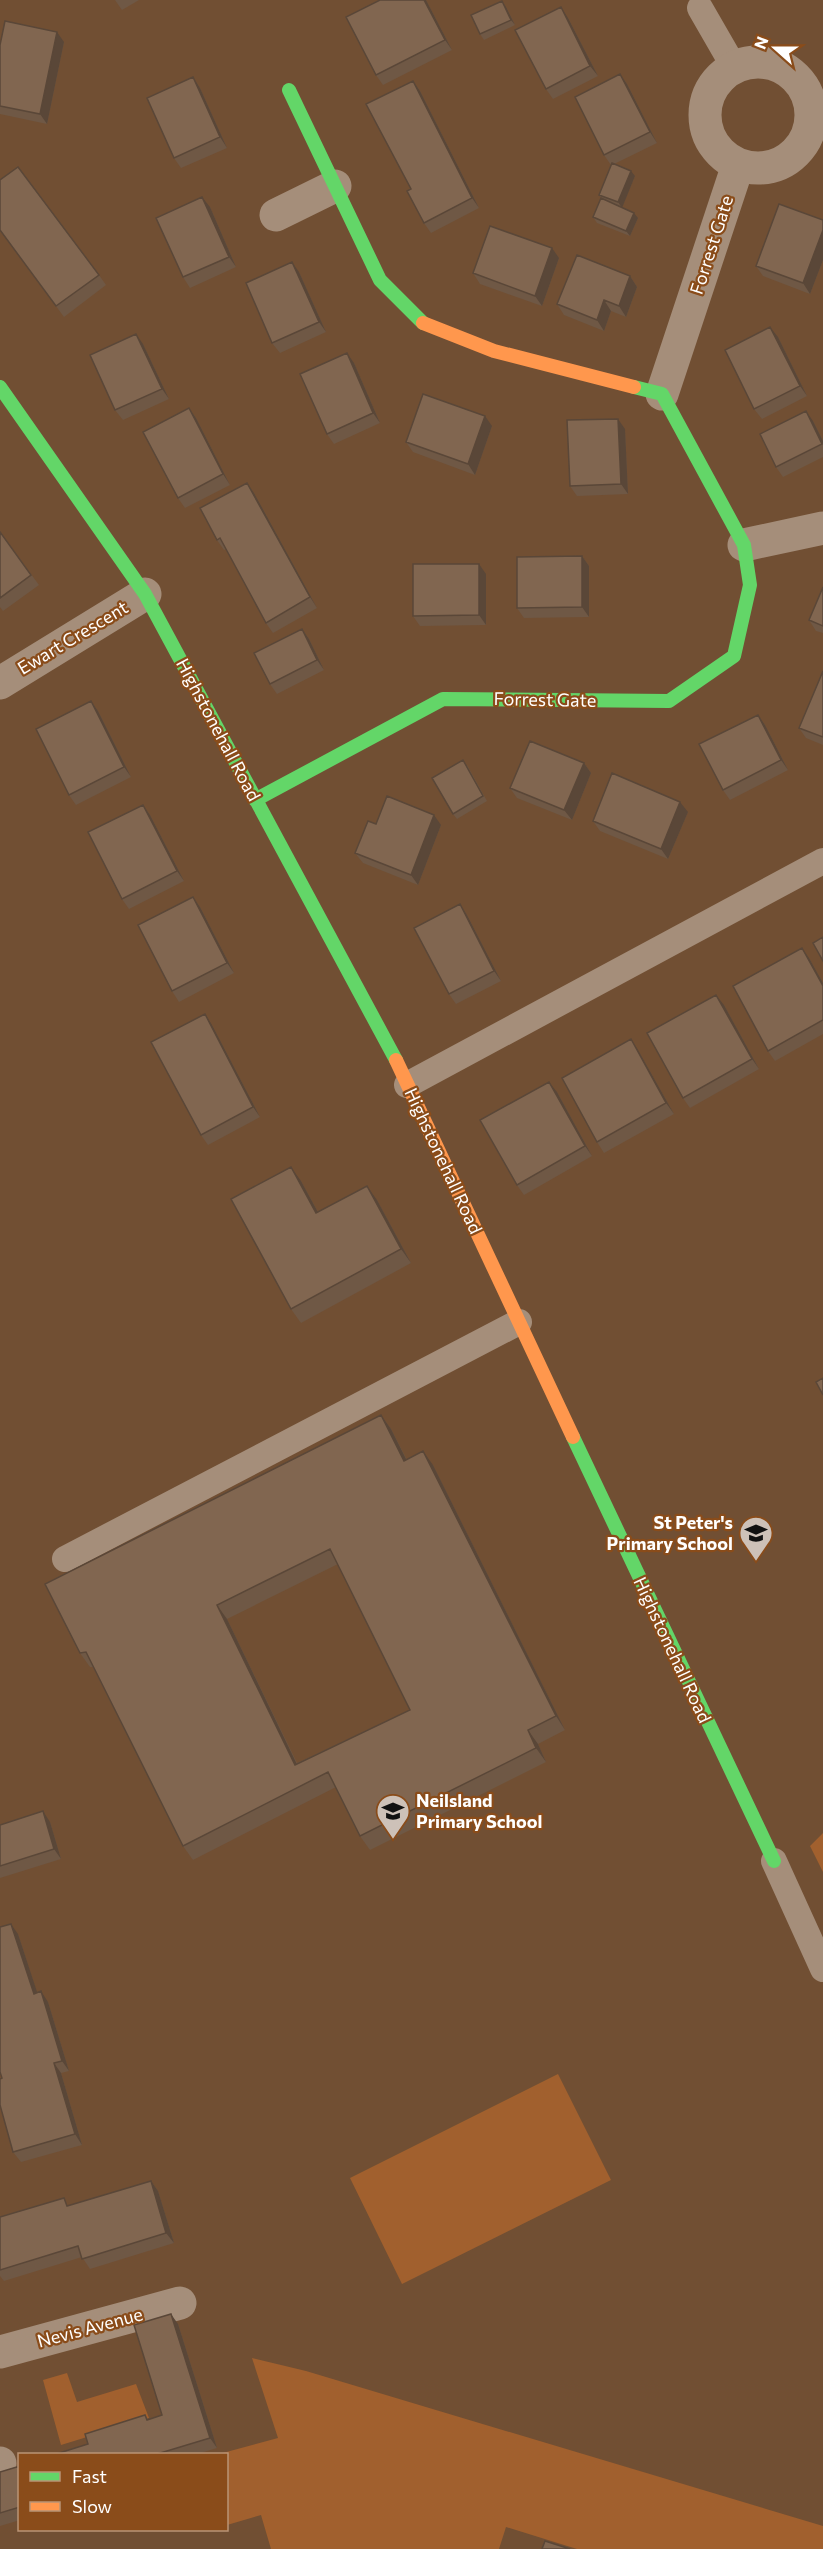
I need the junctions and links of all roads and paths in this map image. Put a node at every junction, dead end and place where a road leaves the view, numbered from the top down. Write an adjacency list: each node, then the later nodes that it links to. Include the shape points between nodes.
1 (700, 8): 2 (lane)
2 (734, 67): 4 (street, via 720,77 705,108 712,142 723,156); 4 (street, via 751,62 785,69 808,95 811,112 805,138 789,159 756,169)
3 (289, 90): 5 (street)
4 (738, 165): 8 (street, Forrest Gate)
5 (335, 186): 6 (street); 8 (street, via 380,280 422,323 494,351)
6 (276, 215)
7 (0, 387): 11 (street, Highstonehall Road)
8 (662, 394): 10 (street, Forrest Gate)
9 (823, 528): 10 (street)
10 (744, 545): 13 (street, Forrest Gate, via 750,585 734,656 669,701 442,699)
11 (145, 594): 12 (street, Ewart Crescent); 13 (street, Highstonehall Road)
12 (0, 682)
13 (255, 800): 15 (street, Highstonehall Road, via 385,1036)
14 (823, 861): 15 (lane)
15 (407, 1085): 16 (street, Highstonehall Road)
16 (519, 1322): 17 (lane); 18 (street, Highstonehall Road)
17 (65, 1559)
18 (774, 1861): 19 (lane, Highstonehall Road)
19 (823, 1969)
20 (180, 2302): 21 (street, Nevis Avenue)
21 (0, 2352)

